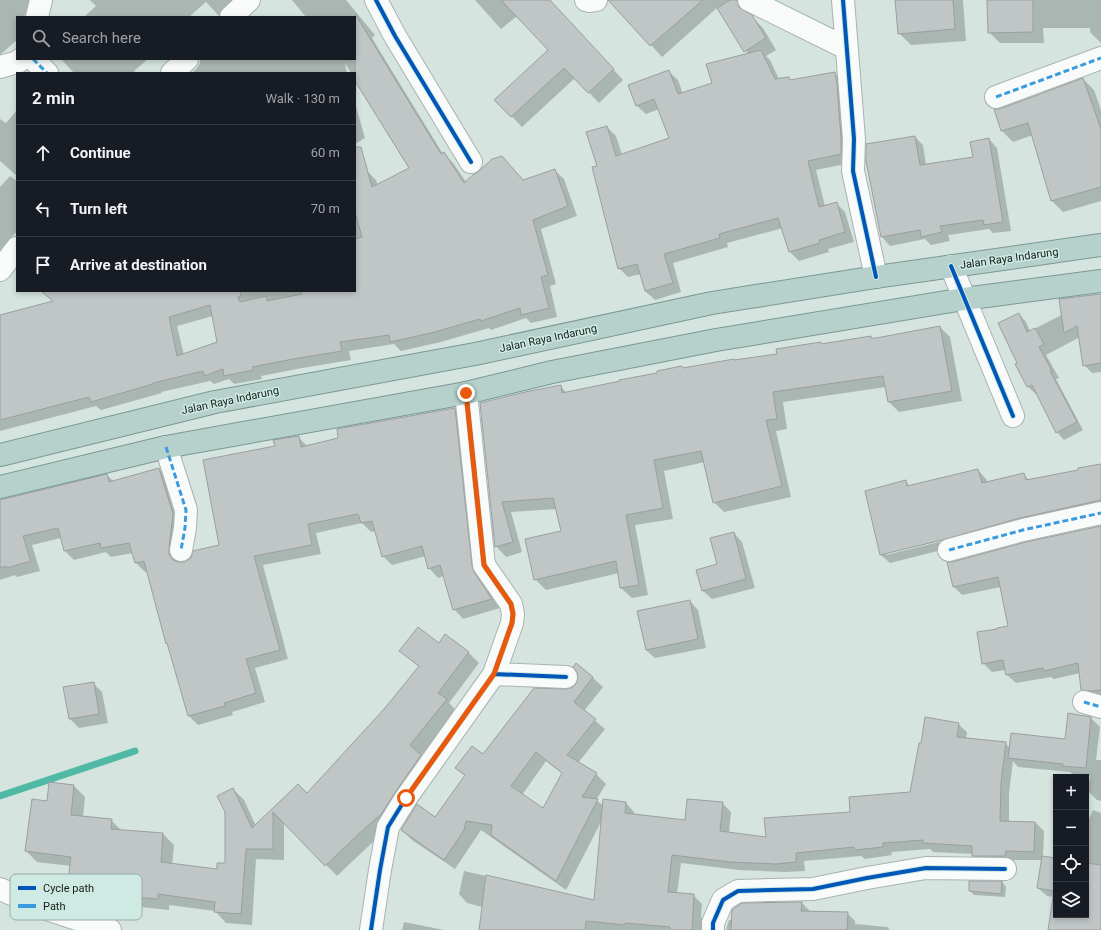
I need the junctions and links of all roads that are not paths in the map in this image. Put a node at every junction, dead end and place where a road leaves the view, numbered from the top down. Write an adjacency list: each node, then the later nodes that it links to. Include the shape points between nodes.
1 (41, 0): 8 (street)
2 (249, 0): 9 (street)
3 (376, 0): 19 (street)
4 (586, 0): 5 (street)
5 (596, 0)
6 (749, 0): 10 (street)
7 (843, 0): 10 (street)
8 (37, 16)
9 (232, 16)
10 (846, 48): 24 (street, via 854,139 854,171)
11 (1101, 58): 18 (street)
12 (20, 60): 15 (street)
13 (34, 60): 16 (street)
14 (186, 60): 17 (street)
15 (0, 67)
16 (46, 72)
17 (173, 72)
18 (996, 97)
19 (471, 162)
20 (1101, 244): 22 (highway, Jalan Raya Indarung)
21 (16, 249): 23 (street)
22 (951, 266): 24 (highway, Jalan Raya Indarung); 26 (street)
23 (0, 270)
24 (876, 277): 27 (highway, Jalan Raya Indarung, via 712,303)
25 (1101, 281): 26 (highway)
26 (964, 298): 28 (highway, via 716,340); 31 (street)
27 (544, 339): 28 (highway); 30 (highway, Jalan Raya Indarung)
28 (552, 372): 29 (highway)
29 (466, 393): 32 (highway); 39 (street, via 484,565 511,604 513,614)
30 (214, 402): 32 (highway); 34 (highway, Jalan Raya Indarung)
31 (1014, 416)
32 (222, 436): 33 (highway)
33 (166, 447): 35 (highway); 37 (street, via 186,510)
34 (0, 454)
35 (0, 487)
36 (1101, 513): 38 (street)
37 (181, 550)
38 (949, 550)
39 (494, 674): 40 (street); 46 (street, via 388,827)
40 (566, 677)
41 (1005, 869): 47 (street, via 926,868 813,889 738,891 723,900 713,923)
42 (0, 890): 43 (street)
43 (10, 894)
44 (80, 920): 45 (street)
45 (110, 930)
46 (371, 930)
47 (713, 930)

